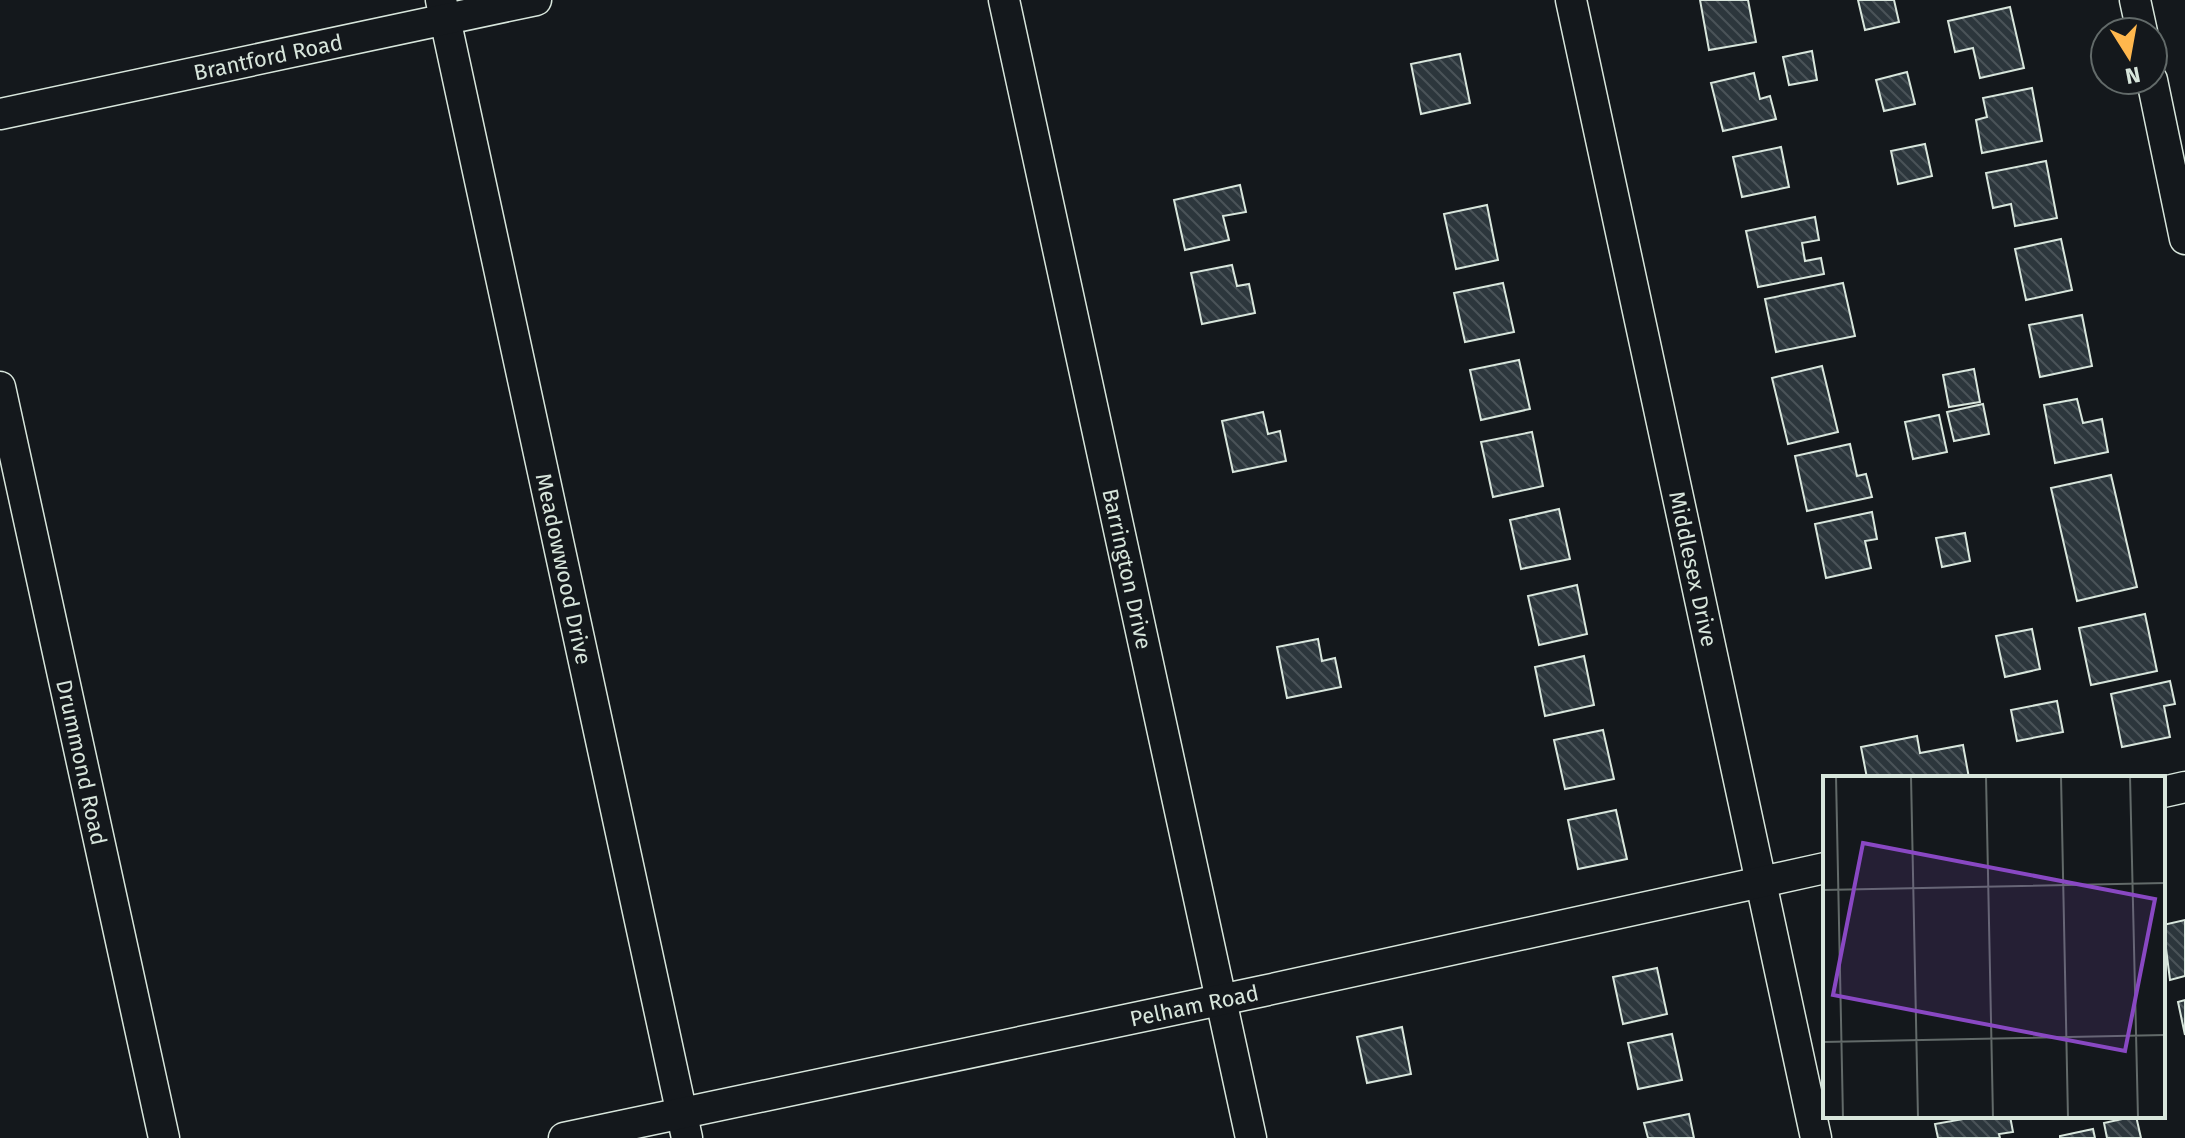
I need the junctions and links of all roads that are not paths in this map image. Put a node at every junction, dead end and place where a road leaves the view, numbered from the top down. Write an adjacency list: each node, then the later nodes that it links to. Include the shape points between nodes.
1 (536, 0): 4 (street, Brantford Road)
2 (1004, 0): 13 (street, Barrington Drive)
3 (1571, 0): 12 (street, Middlesex Drive)
4 (443, 10): 6 (street, Brantford Road); 14 (street, Meadowwood Drive)
5 (2155, 96): 7 (street)
6 (0, 114)
7 (2185, 239)
8 (0, 387): 15 (street, Drummond Road)
9 (2185, 787): 10 (street)
10 (2165, 792)
11 (1823, 868): 12 (street, Pelham Road)
12 (1762, 882): 13 (street, Pelham Road); 18 (street, Middlesex Drive)
13 (1221, 1000): 14 (street, Pelham Road); 17 (street, Barrington Drive)
14 (684, 1126): 16 (street, Pelham Road)
15 (164, 1138)
16 (564, 1138)
17 (1251, 1138)
18 (1816, 1138)

